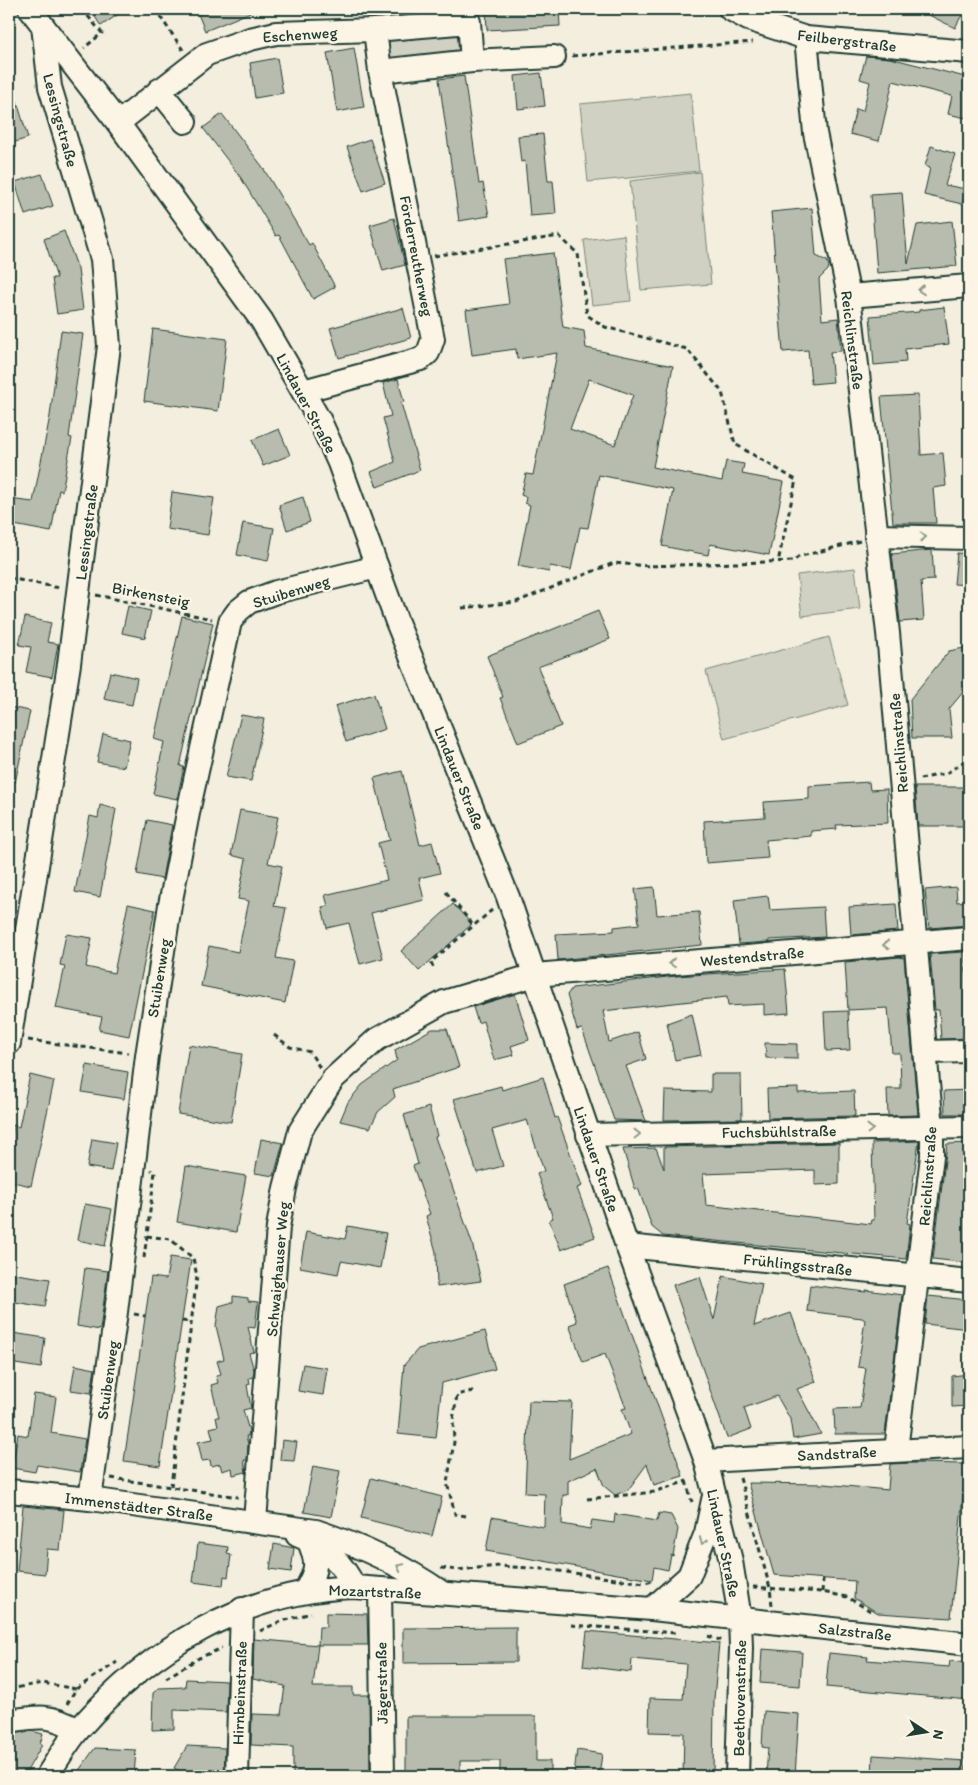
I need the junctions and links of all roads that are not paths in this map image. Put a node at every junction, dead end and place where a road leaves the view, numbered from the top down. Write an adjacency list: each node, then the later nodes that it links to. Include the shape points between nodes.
1 (730, 9): 5 (street, Feilbergstraße, via 748,19)
2 (468, 15): 4 (street, Eschenweg); 8 (street, Eschenweg)
3 (36, 17): 12 (street, Lindauer Straße); 22 (street, Lessingstraße, via 50,87 102,259 109,346 78,592 25,952)
4 (375, 30): 9 (street, Förderreutherweg); 10 (street, Eschenweg, via 276,33 228,45 207,54)
5 (806, 38): 6 (street, Feilbergstraße); 14 (street, Reichlinstraße, via 815,133)
6 (969, 52)
7 (554, 57): 8 (street)
8 (472, 62): 9 (street)
9 (380, 71): 15 (street, Förderreutherweg, via 433,340 428,353 413,362)
10 (159, 90): 11 (street); 12 (street, Eschenweg)
11 (185, 122)
12 (118, 123): 15 (street, Lindauer Straße, via 262,321)
13 (969, 286): 14 (street, one-way to 14)
14 (849, 296): 16 (street, Reichlinstraße)
15 (303, 391): 18 (street, Lindauer Straße, via 339,464)
16 (876, 536): 17 (street, one-way to 17); 20 (street, Reichlinstraße)
17 (969, 538)
18 (377, 566): 21 (street, Lindauer Straße, via 508,897); 35 (street, Stuibenweg, via 249,602 230,622 170,905 146,1056)
19 (969, 938): 20 (street, Westendstraße)
20 (916, 942): 21 (street, Westendstraße, one-way to 21); 24 (street, Reichlinstraße)
21 (534, 975): 27 (street, Lindauer Straße); 36 (street, Schwaighauser Weg, via 444,1002 376,1040 333,1079 300,1131 278,1228)
22 (18, 1041)
23 (969, 1051): 24 (street)
24 (927, 1052): 26 (street, Reichlinstraße)
25 (969, 1127): 26 (street, Fuchsbühlstraße)
26 (932, 1128): 27 (street, Fuchsbühlstraße, one-way to 26); 29 (street, Reichlinstraße)
27 (588, 1135): 28 (street, Lindauer Straße)
28 (627, 1246): 29 (street, Frühlingsstraße); 33 (street, Lindauer Straße)
29 (919, 1276): 30 (street, Frühlingsstraße); 32 (street, Reichlinstraße)
30 (969, 1281)
31 (969, 1448): 32 (street, Sandstraße)
32 (896, 1450): 33 (street, Sandstraße, via 735,1458)
33 (710, 1476): 43 (street, one-way to 43, via 706,1533 690,1576); 44 (street, Lindauer Straße)
34 (9, 1496): 35 (street, Immenstädter Straße)
35 (90, 1499): 36 (street, Immenstädter Straße, via 168,1509)
36 (260, 1514): 37 (street, Immenstädter Straße); 41 (street, Immenstädter Straße, one-way to 36, via 413,1573 350,1542)
37 (308, 1539): 38 (street, Immenstädter Straße, via 338,1561); 40 (street, via 316,1559 314,1575)
38 (354, 1587): 39 (street, Mozartstraße); 40 (street, Mozartstraße)
39 (380, 1589): 41 (street, Mozartstraße); 50 (street, Jägerstraße)
40 (305, 1591): 42 (street, Mozartstraße)
41 (441, 1593): 43 (street, Mozartstraße)
42 (242, 1609): 47 (street, Mozartstraße, via 184,1638 131,1676); 49 (street, Hirnbeinstraße)
43 (652, 1609): 44 (street, Mozartstraße)
44 (740, 1619): 45 (street, Salzstraße); 51 (street, Beethovenstraße)
45 (969, 1644)
46 (9, 1721): 47 (street, via 41,1716 58,1719)
47 (78, 1730): 48 (street, Mozartstraße)
48 (47, 1776)
49 (236, 1776)
50 (383, 1776)
51 (737, 1776)

